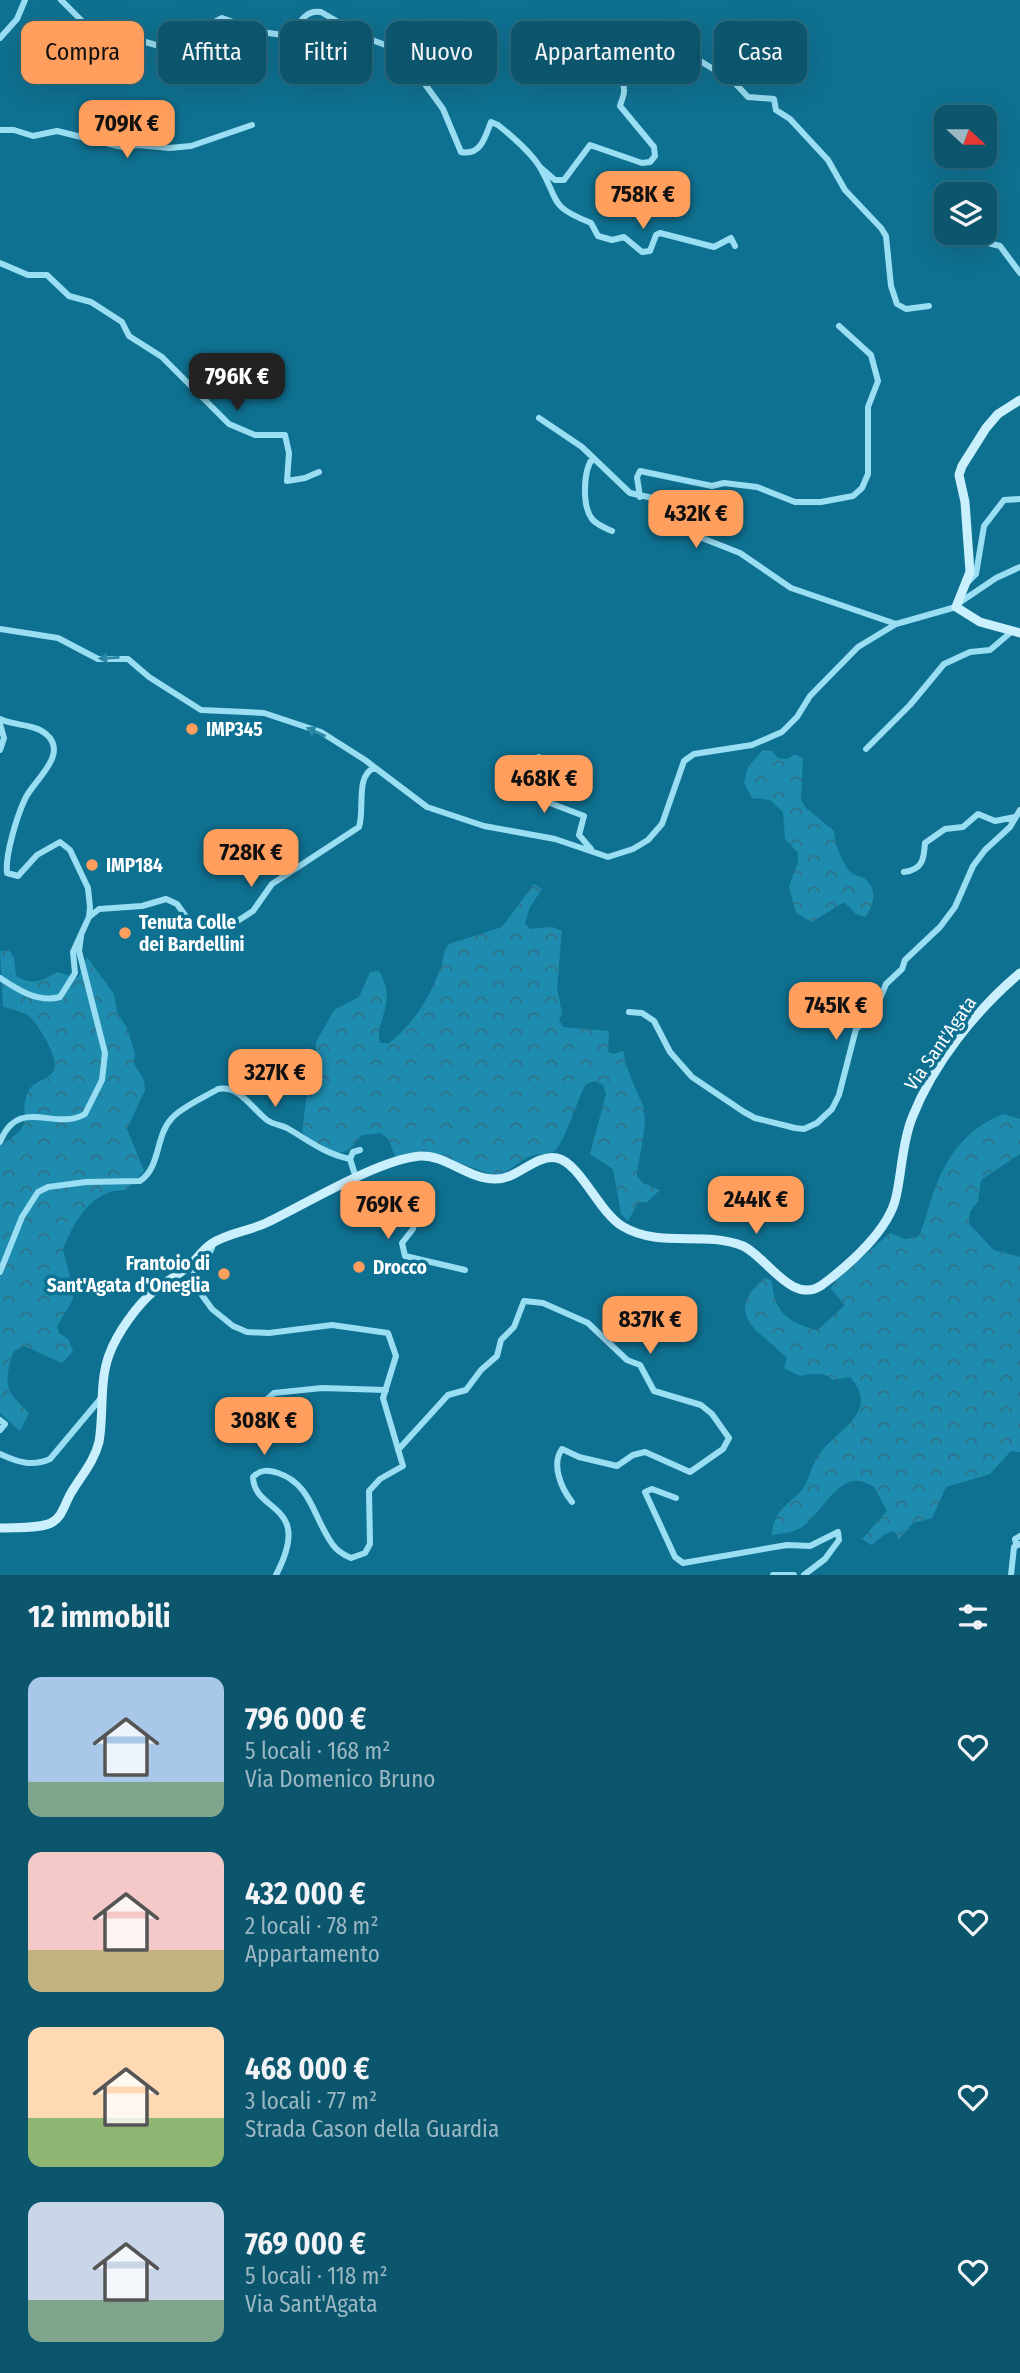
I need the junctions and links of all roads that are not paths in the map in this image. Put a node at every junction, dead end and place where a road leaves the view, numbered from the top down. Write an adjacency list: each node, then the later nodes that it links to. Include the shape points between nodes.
1 (25, 0): 3 (street, via 17,19)
2 (61, 0): 6 (street, via 97,36 124,36 156,45 176,43 222,18 261,32 292,36 303,18 321,12 364,37 397,49 406,58 443,109 461,152 480,146 491,122)
3 (0, 38)
4 (252, 125): 5 (street, via 191,146 169,148 122,147 57,131 33,136)
5 (0, 130)
6 (540, 167): 8 (street, via 556,204 591,223 600,237 624,237 642,252 650,251 660,233 714,247 731,238); 11 (street, via 555,180 564,180 590,145 650,162 654,147 620,106 624,94 621,57 632,51 661,70 692,56 733,81 748,97 774,99 778,112 828,160 845,190 886,236 897,304 910,309)
7 (996, 245): 10 (street)
8 (735, 246)
9 (0, 263): 16 (street, via 28,275 47,275 69,296 91,302 118,319 229,424 255,435 285,435 289,453 286,481)
10 (1020, 273)
11 (929, 306)
12 (839, 326): 17 (street, via 871,355 878,381 868,407 868,474 859,492 821,502 795,502 757,487 712,486 640,471)
13 (1020, 400): 21 (street, via 986,428 959,475 970,572)
14 (539, 418): 15 (street)
15 (593, 458): 17 (street, via 620,487); 19 (street, via 587,468 588,510 597,524)
16 (318, 472)
17 (639, 497): 23 (street, via 671,502 702,538 740,554 791,588)
18 (1020, 499): 21 (street, via 1004,500 986,522 976,574)
19 (612, 531)
20 (1020, 567): 22 (street)
21 (967, 583): 22 (street)
22 (957, 605): 23 (street); 25 (street, via 980,622)
23 (896, 624): 33 (street, via 858,647 782,732 752,745 694,754 684,761 662,824 648,840 614,856)
24 (0, 629): 30 (street, one-way to 24, via 321,732 264,713 201,710 128,659 98,659 58,638)
25 (1015, 633): 27 (street, via 990,650 970,652 944,664)
26 (0, 722): 28 (street, via 4,738); 35 (street, via 43,731 54,743 48,768 25,799 7,873 18,876 37,855 60,842 70,850 88,888)
27 (866, 749)
28 (0, 750)
29 (539, 757): 33 (street, via 540,794 550,803 584,816 579,835)
30 (374, 768): 33 (street, via 427,807 492,828); 35 (street, via 366,772 361,786 364,809 359,827 272,884 253,911 236,922 190,922 177,904 166,900 99,909)
31 (1020, 810): 32 (street)
32 (1015, 817): 34 (street, via 993,821 978,814 963,827 945,829 925,843 919,866); 39 (street, via 973,866 940,927 905,960 886,984 874,1013 853,1034 839,1095 817,1123 795,1128 744,1112 692,1077 670,1052 654,1021)
33 (592, 850)
34 (904, 873)
35 (89, 917): 36 (street)
36 (81, 932): 38 (street, via 73,952 75,973 60,997 33,997); 40 (street, via 79,951 105,1053 102,1080 85,1114 71,1119 20,1118)
37 (1020, 972): 43 (street, Via Sant'Agata, via 962,1036 918,1103 908,1130 897,1197 876,1238 815,1289 797,1288 782,1280 757,1255 736,1244 709,1238 661,1240 624,1227 559,1159 548,1159 498,1180 420,1156)
38 (0, 978)
39 (629, 1012)
40 (0, 1142)
41 (360, 1150): 42 (street)
42 (350, 1159): 43 (street); 47 (street, via 335,1156 268,1121 244,1096 225,1088 172,1118 152,1167 140,1181 86,1182 38,1192 22,1217)
43 (356, 1178): 44 (street, Via Sant'Agata)
44 (344, 1184): 45 (street, Via Sant'Agata, via 266,1223); 46 (street, via 418,1204 413,1228 402,1244 405,1256)
45 (213, 1242): 48 (street, via 191,1280 223,1319 259,1334 332,1325 387,1333 396,1356); 49 (street, Via Sant'Agata, via 138,1308 110,1352)
46 (465, 1270)
47 (0, 1272)
48 (386, 1390): 50 (street, via 322,1388 274,1393); 53 (street, via 386,1415)
49 (103, 1395): 54 (street, via 50,1459 38,1464); 57 (street, Via Sant'Agata, via 95,1455 58,1518 46,1524)
50 (256, 1409)
51 (0, 1420): 52 (street, via 5,1424)
52 (0, 1430)
53 (398, 1450): 56 (street, via 448,1395 466,1390 497,1356 524,1301 543,1303 588,1323 627,1360 640,1365 654,1391 701,1405 729,1438 723,1449 690,1472 645,1452 617,1465 562,1449 558,1461 561,1488); 60 (street, via 403,1466 369,1491 370,1544 358,1557 342,1554 333,1545 308,1496 295,1482 269,1470 253,1477 255,1488 280,1510 288,1528 284,1559)
54 (0, 1454)
55 (676, 1497): 63 (street, via 652,1489 645,1492 677,1560 686,1563 787,1545 810,1546 838,1532 839,1540 825,1559)
56 (572, 1502)
57 (0, 1528)
58 (1020, 1536): 59 (street, via 1014,1539)
59 (1018, 1544): 64 (street)
60 (276, 1575)
61 (773, 1575): 62 (street)
62 (794, 1575)
63 (804, 1575)
64 (1012, 1575)

